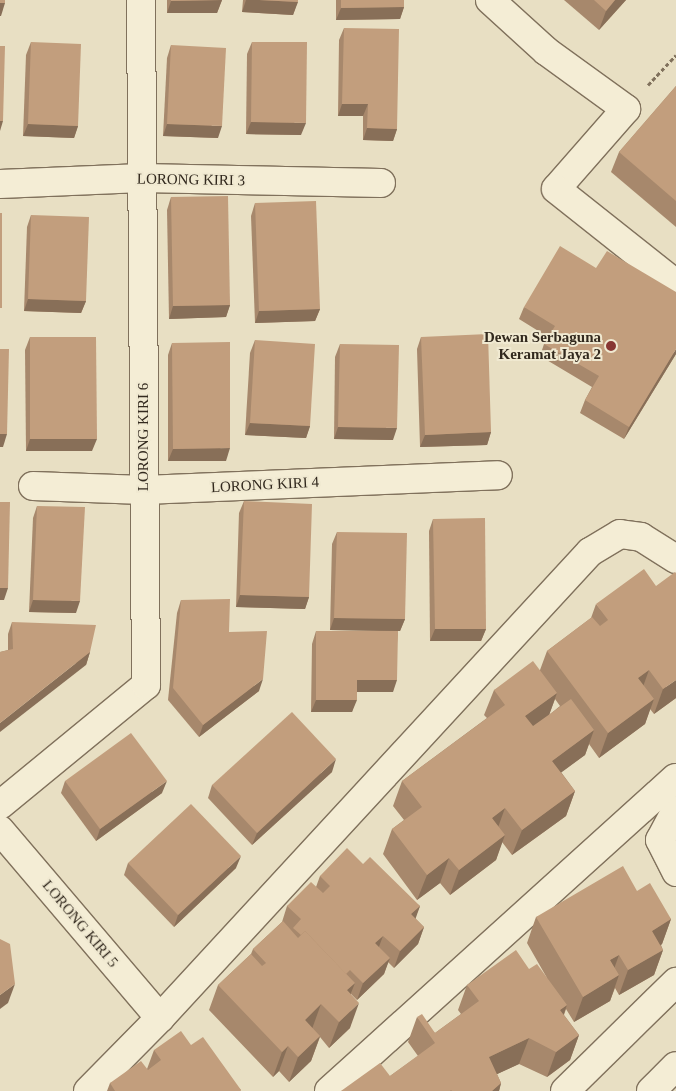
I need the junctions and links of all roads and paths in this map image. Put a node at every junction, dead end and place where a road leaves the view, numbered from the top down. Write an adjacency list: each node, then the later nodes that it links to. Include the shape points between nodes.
1 (141, 0): 5 (street, LORONG KIRI 6)
2 (490, 0): 4 (street, via 546,50)
3 (676, 55): 4 (path)
4 (626, 109): 8 (street, via 556,189)
5 (142, 178): 6 (street, LORONG KIRI 3); 7 (street, LORONG KIRI 3); 11 (street, LORONG KIRI 6)
6 (382, 183)
7 (0, 184)
8 (676, 284)
9 (498, 475): 11 (street, LORONG KIRI 4)
10 (33, 486): 11 (street, LORONG KIRI 4)
11 (144, 490): 14 (street, LORONG KIRI 6, via 146,685)
12 (676, 559): 19 (street, via 641,537 620,534 590,552)
13 (676, 778): 22 (street)
14 (0, 804)
15 (676, 810): 17 (street, via 660,840)
16 (0, 830): 19 (street, LORONG KIRI 5)
17 (676, 872)
18 (676, 982): 23 (street)
19 (160, 1018): 21 (street)
20 (676, 1066): 24 (street)
21 (88, 1091)
22 (329, 1091)
23 (565, 1091)
24 (651, 1091)

